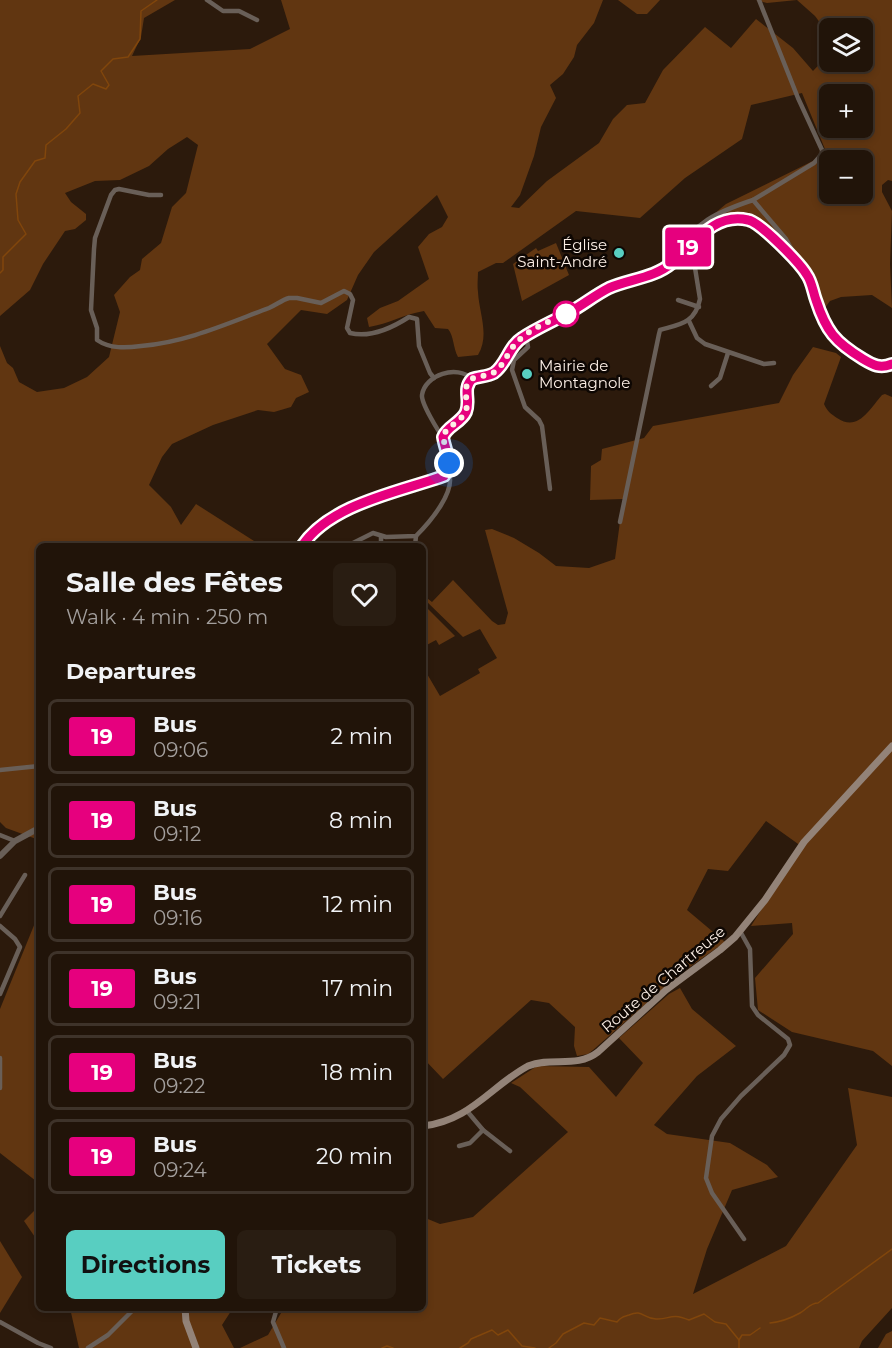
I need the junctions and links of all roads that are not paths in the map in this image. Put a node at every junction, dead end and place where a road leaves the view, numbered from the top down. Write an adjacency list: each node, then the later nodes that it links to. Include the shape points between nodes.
1 (207, 0): 3 (street, via 223,11 239,11)
2 (759, 0): 5 (street, via 822,154 814,163)
3 (257, 20)
4 (162, 195): 16 (street, via 119,189 111,195 94,249 91,309 99,342 129,347 177,341 222,327 289,298 321,303 344,291 353,300 347,328 350,333 373,333 409,317 417,319 419,346)
5 (753, 200): 7 (street, via 707,218); 8 (street)
6 (691, 243): 7 (street); 8 (street, via 718,224 747,219 759,225); 10 (street)
7 (671, 264): 12 (street, via 606,290)
8 (800, 264): 15 (street, via 811,283 825,326 835,339 871,364)
9 (678, 300): 10 (street)
10 (699, 307): 11 (street)
11 (689, 321): 13 (street, via 701,342); 22 (street, via 660,330)
12 (526, 335): 17 (street, via 513,345 495,372); 21 (street, via 528,347 514,360 512,370 525,407 542,426)
13 (728, 353): 14 (street, via 764,364); 18 (street, via 720,378)
14 (774, 363)
15 (892, 364)
16 (434, 378): 17 (street, via 451,371); 19 (street, via 422,398)
17 (472, 379): 19 (street, via 466,386 465,413)
18 (711, 386)
19 (443, 437): 20 (street)
20 (448, 471): 24 (street, via 451,481 445,499); 25 (street, via 331,518)
21 (550, 489)
22 (620, 522)
23 (381, 536): 24 (street); 26 (street, via 368,534); 27 (street)
24 (416, 536): 28 (street)
25 (305, 543)
26 (352, 543)
27 (381, 543)
28 (415, 543)
29 (892, 746): 39 (main road, Route de Chartreuse, via 804,842)
30 (36, 766): 31 (street)
31 (0, 770)
32 (36, 830): 34 (street)
33 (0, 835): 34 (street)
34 (15, 841): 35 (street)
35 (0, 856)
36 (25, 875): 37 (street)
37 (0, 916)
38 (0, 926): 40 (street, via 20,946)
39 (740, 931): 43 (main road, Route de Chartreuse, via 593,1056 575,1062 528,1066); 48 (street, via 750,949 752,1006 790,1042 784,1054 721,1119 712,1136 706,1178)
40 (0, 994)
41 (0, 1058): 42 (street)
42 (0, 1088)
43 (467, 1111): 44 (main road, Route de Chartreuse); 45 (street)
44 (426, 1125)
45 (483, 1130): 46 (street, via 470,1143); 47 (street)
46 (459, 1146)
47 (510, 1150)
48 (744, 1239)
49 (132, 1311): 54 (street)
50 (185, 1311): 55 (main road)
51 (276, 1311): 56 (street, via 273,1322)
52 (0, 1322): 53 (street)
53 (51, 1348)
54 (88, 1348)
55 (196, 1348)
56 (284, 1348)

